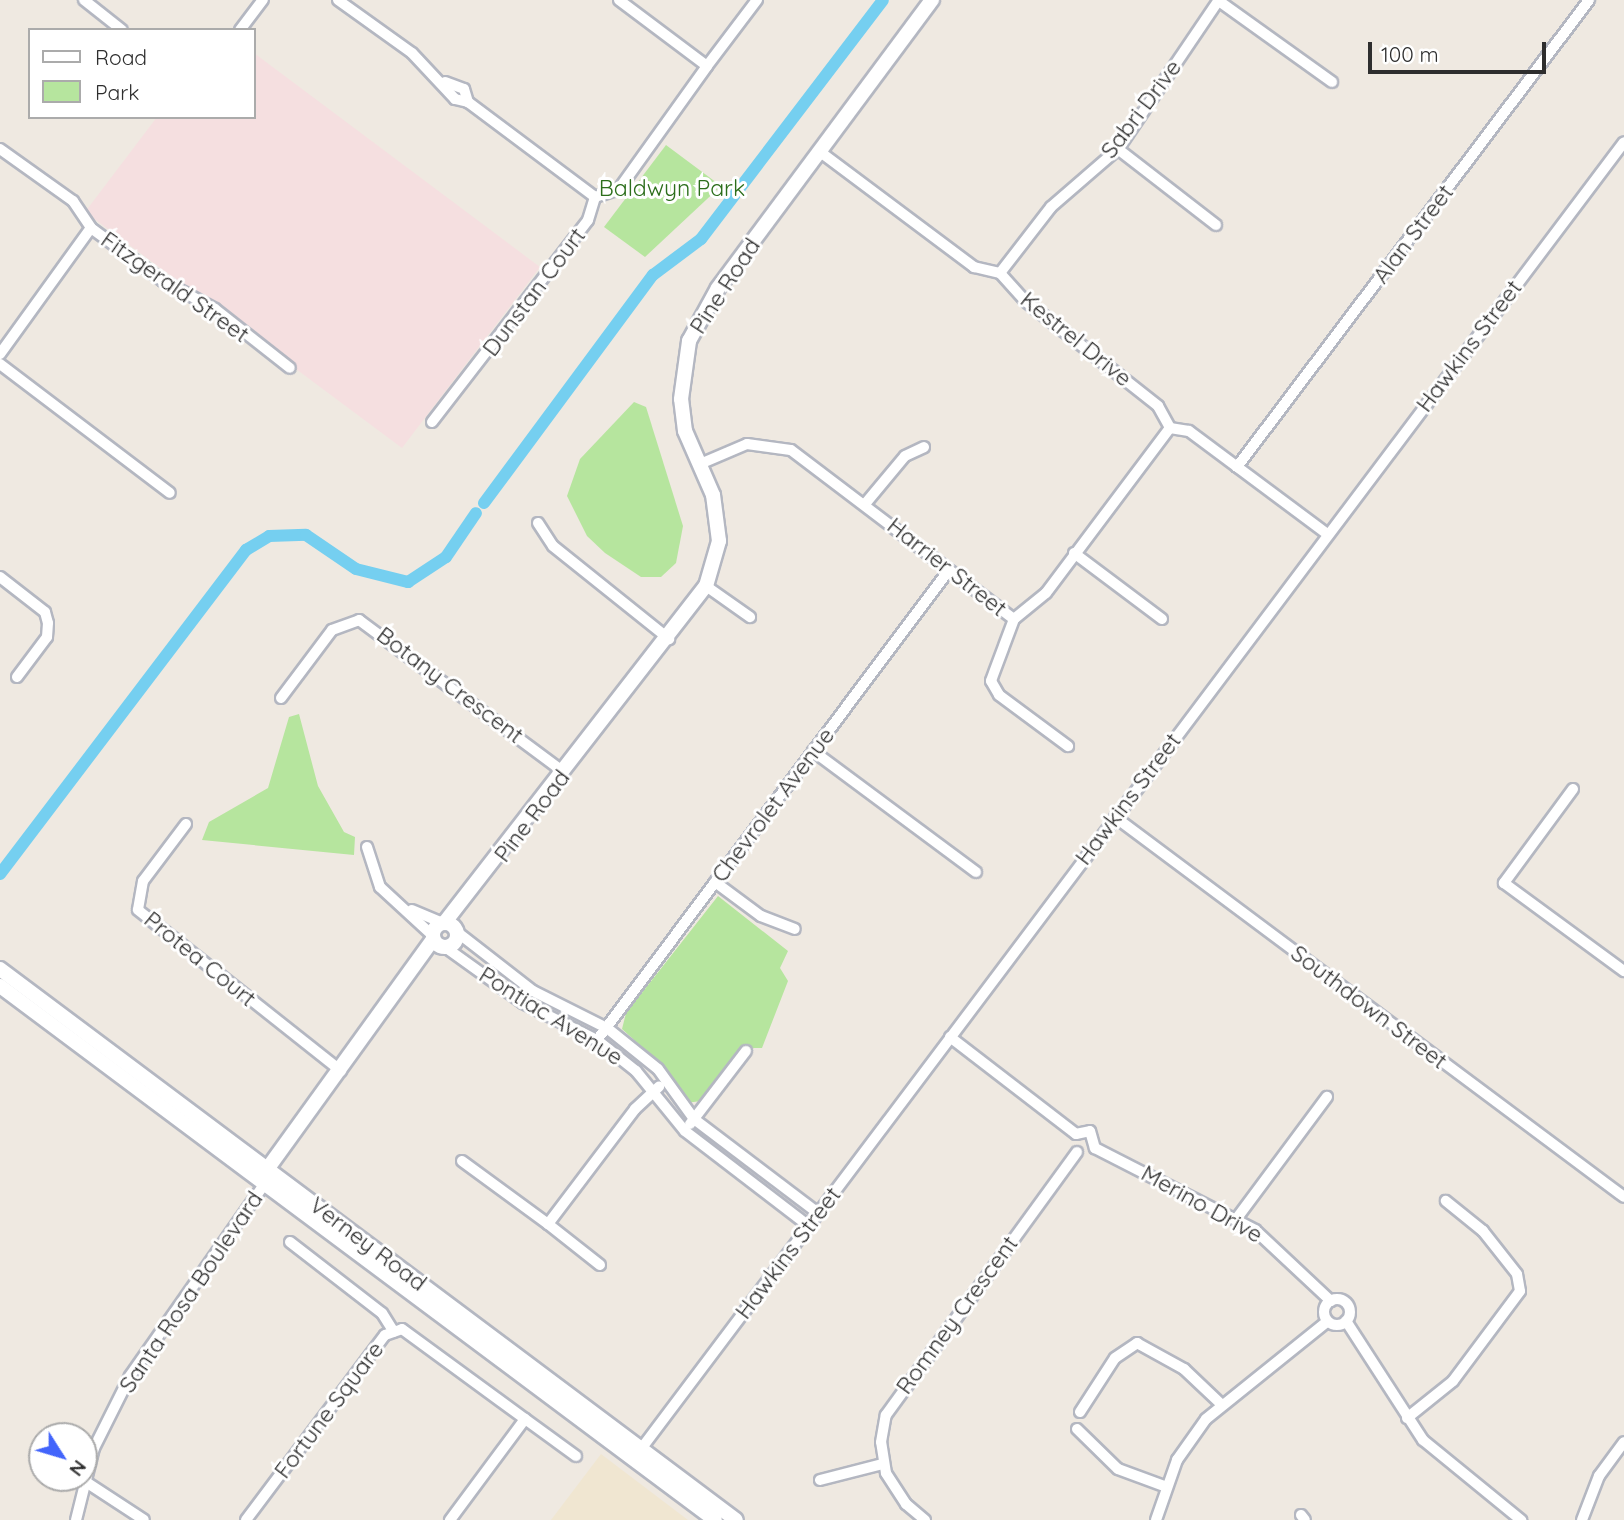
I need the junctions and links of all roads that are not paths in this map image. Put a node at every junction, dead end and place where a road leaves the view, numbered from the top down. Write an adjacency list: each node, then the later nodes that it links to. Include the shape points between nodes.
1 (84, 0): 9 (street)
2 (263, 0): 10 (street)
3 (338, 0): 17 (street, via 445,82 464,89 468,102)
4 (619, 0): 11 (street)
5 (757, 0): 11 (street)
6 (932, 0): 16 (street, Pine Road)
7 (1589, 0): 28 (street, Alan Street)
8 (1219, 1): 12 (street); 15 (street, Sabri Drive)
9 (119, 28)
10 (242, 28)
11 (707, 66): 17 (street, via 619,189)
12 (1332, 82)
13 (1624, 142): 32 (street, Hawkins Street)
14 (0, 149): 19 (street, Fitzgerald Street, via 73,201)
15 (1118, 149): 18 (street); 20 (street, Sabri Drive, via 1051,206)
16 (819, 152): 20 (street, Kestrel Drive, via 974,267); 27 (street, Pine Road, via 718,288 689,341 681,399 685,431)
17 (595, 197): 24 (street, Dunstan Court, via 589,220)
18 (1216, 225)
19 (91, 228): 21 (street); 23 (street, Fitzgerald Street, via 163,281 215,309)
20 (1000, 273): 25 (street, Kestrel Drive, via 1024,300 1158,406)
21 (0, 354)
22 (0, 364): 29 (street)
23 (290, 368)
24 (432, 422)
25 (1170, 428): 28 (street, via 1189,431); 33 (street, Harrier Street)
26 (923, 447): 30 (street, via 905,456)
27 (699, 464): 30 (street, Harrier Street, via 747,444 791,450); 36 (street, Pine Road, via 713,495 719,541)
28 (1237, 467): 32 (street)
29 (170, 493)
30 (865, 504): 34 (street, Harrier Street)
31 (538, 523): 40 (street, via 553,546)
32 (1327, 534): 47 (street, Hawkins Street)
33 (1073, 553): 38 (street, Harrier Street, via 1046,593); 39 (street)
34 (948, 569): 38 (street, Harrier Street); 44 (street, Chevrolet Avenue)
35 (0, 577): 41 (street, via 45,612 48,623 47,636)
36 (706, 586): 37 (street); 40 (street, Pine Road)
37 (750, 617)
38 (1014, 619): 43 (street, via 991,681 999,695)
39 (1162, 619)
40 (669, 639): 45 (street, Pine Road)
41 (17, 677)
42 (281, 698): 45 (street, Botany Crescent, via 332,630 359,620)
43 (1068, 746)
44 (813, 751): 50 (street); 52 (street, Chevrolet Avenue)
45 (564, 772): 51 (street, Pine Road)
46 (1573, 789): 59 (street, via 1504,883)
47 (1115, 817): 62 (street, Hawkins Street); 76 (street, Southdown Street)
48 (186, 824): 65 (street, Protea Court, via 143,881 138,910)
49 (367, 847): 53 (street, via 380,887)
50 (976, 872)
51 (483, 881): 54 (street, Pine Road); 56 (street, Pine Road)
52 (715, 882): 55 (street, via 761,916); 61 (street, Chevrolet Avenue)
53 (409, 909): 54 (street); 57 (street, Pontiac Avenue)
54 (443, 922): 56 (street); 57 (street, Pine Road)
55 (795, 929)
56 (457, 932): 57 (street, Pine Road); 61 (street, Pontiac Avenue, via 533,991)
57 (439, 942): 63 (street, Pontiac Avenue, via 523,1003); 65 (street)
58 (0, 969): 75 (street, Verney Road)
59 (1624, 971)
60 (0, 986): 75 (street, Verney Road)
61 (607, 1028): 63 (street, Chevrolet Avenue); 66 (street, Pontiac Avenue)
62 (950, 1037): 71 (street); 78 (street, Hawkins Street)
63 (597, 1040): 67 (street, Pontiac Avenue)
64 (746, 1051): 69 (street)
65 (341, 1071): 75 (street)
66 (667, 1081): 67 (street); 69 (street, Pontiac Avenue)
67 (655, 1091): 70 (street, Pontiac Avenue); 80 (street)
68 (1327, 1097): 79 (street)
69 (694, 1119): 70 (street); 78 (street, Pontiac Avenue)
70 (685, 1131): 81 (street, Pontiac Avenue)
71 (1076, 1134): 72 (street, Merino Drive, via 1090,1131); 73 (street)
72 (1095, 1148): 73 (street); 79 (street, Merino Drive)
73 (1077, 1152): 97 (street, Romney Crescent, via 899,1390 886,1415)
74 (462, 1161): 80 (street)
75 (264, 1177): 93 (street, Santa Rosa Boulevard, via 130,1376); 95 (street, Verney Road)
76 (1622, 1191)
77 (1446, 1201): 91 (street, via 1483,1231 1517,1274 1520,1291 1453,1381)
78 (818, 1213): 81 (street, Hawkins Street)
79 (1237, 1218): 84 (street, Merino Drive, via 1294,1260)
80 (548, 1224): 83 (street)
81 (808, 1226): 95 (street, Hawkins Street)
82 (290, 1242): 87 (street, via 382,1313)
83 (600, 1265)
84 (1331, 1301): 85 (street); 86 (street, Merino Drive, via 1346,1303)
85 (1328, 1321): 86 (street); 88 (street)
86 (1346, 1321): 91 (street)
87 (394, 1332): 90 (street, Fortune Square, via 402,1329); 104 (street, Fortune Square, via 385,1335)
88 (1221, 1404): 89 (street, via 1184,1369 1137,1343 1115,1358); 99 (street, via 1191,1438)
89 (1080, 1412)
90 (525, 1419): 96 (street); 105 (street)
91 (1407, 1419): 110 (street, via 1451,1468)
92 (1077, 1429): 99 (street, via 1118,1469)
93 (98, 1440)
94 (1624, 1442): 111 (street, via 1599,1476)
95 (638, 1453): 106 (street, Verney Road); 107 (street, Verney Road)
96 (576, 1455)
97 (883, 1464): 98 (street); 108 (street, via 901,1498)
98 (820, 1480)
99 (1167, 1487): 109 (street)
100 (98, 1490): 103 (street)
101 (83, 1492): 102 (street, Santa Rosa Boulevard)
102 (76, 1520)
103 (144, 1520)
104 (246, 1520)
105 (450, 1520)
106 (715, 1520)
107 (736, 1520)
108 (925, 1520)
109 (1156, 1520)
110 (1521, 1520)
111 (1582, 1520)

